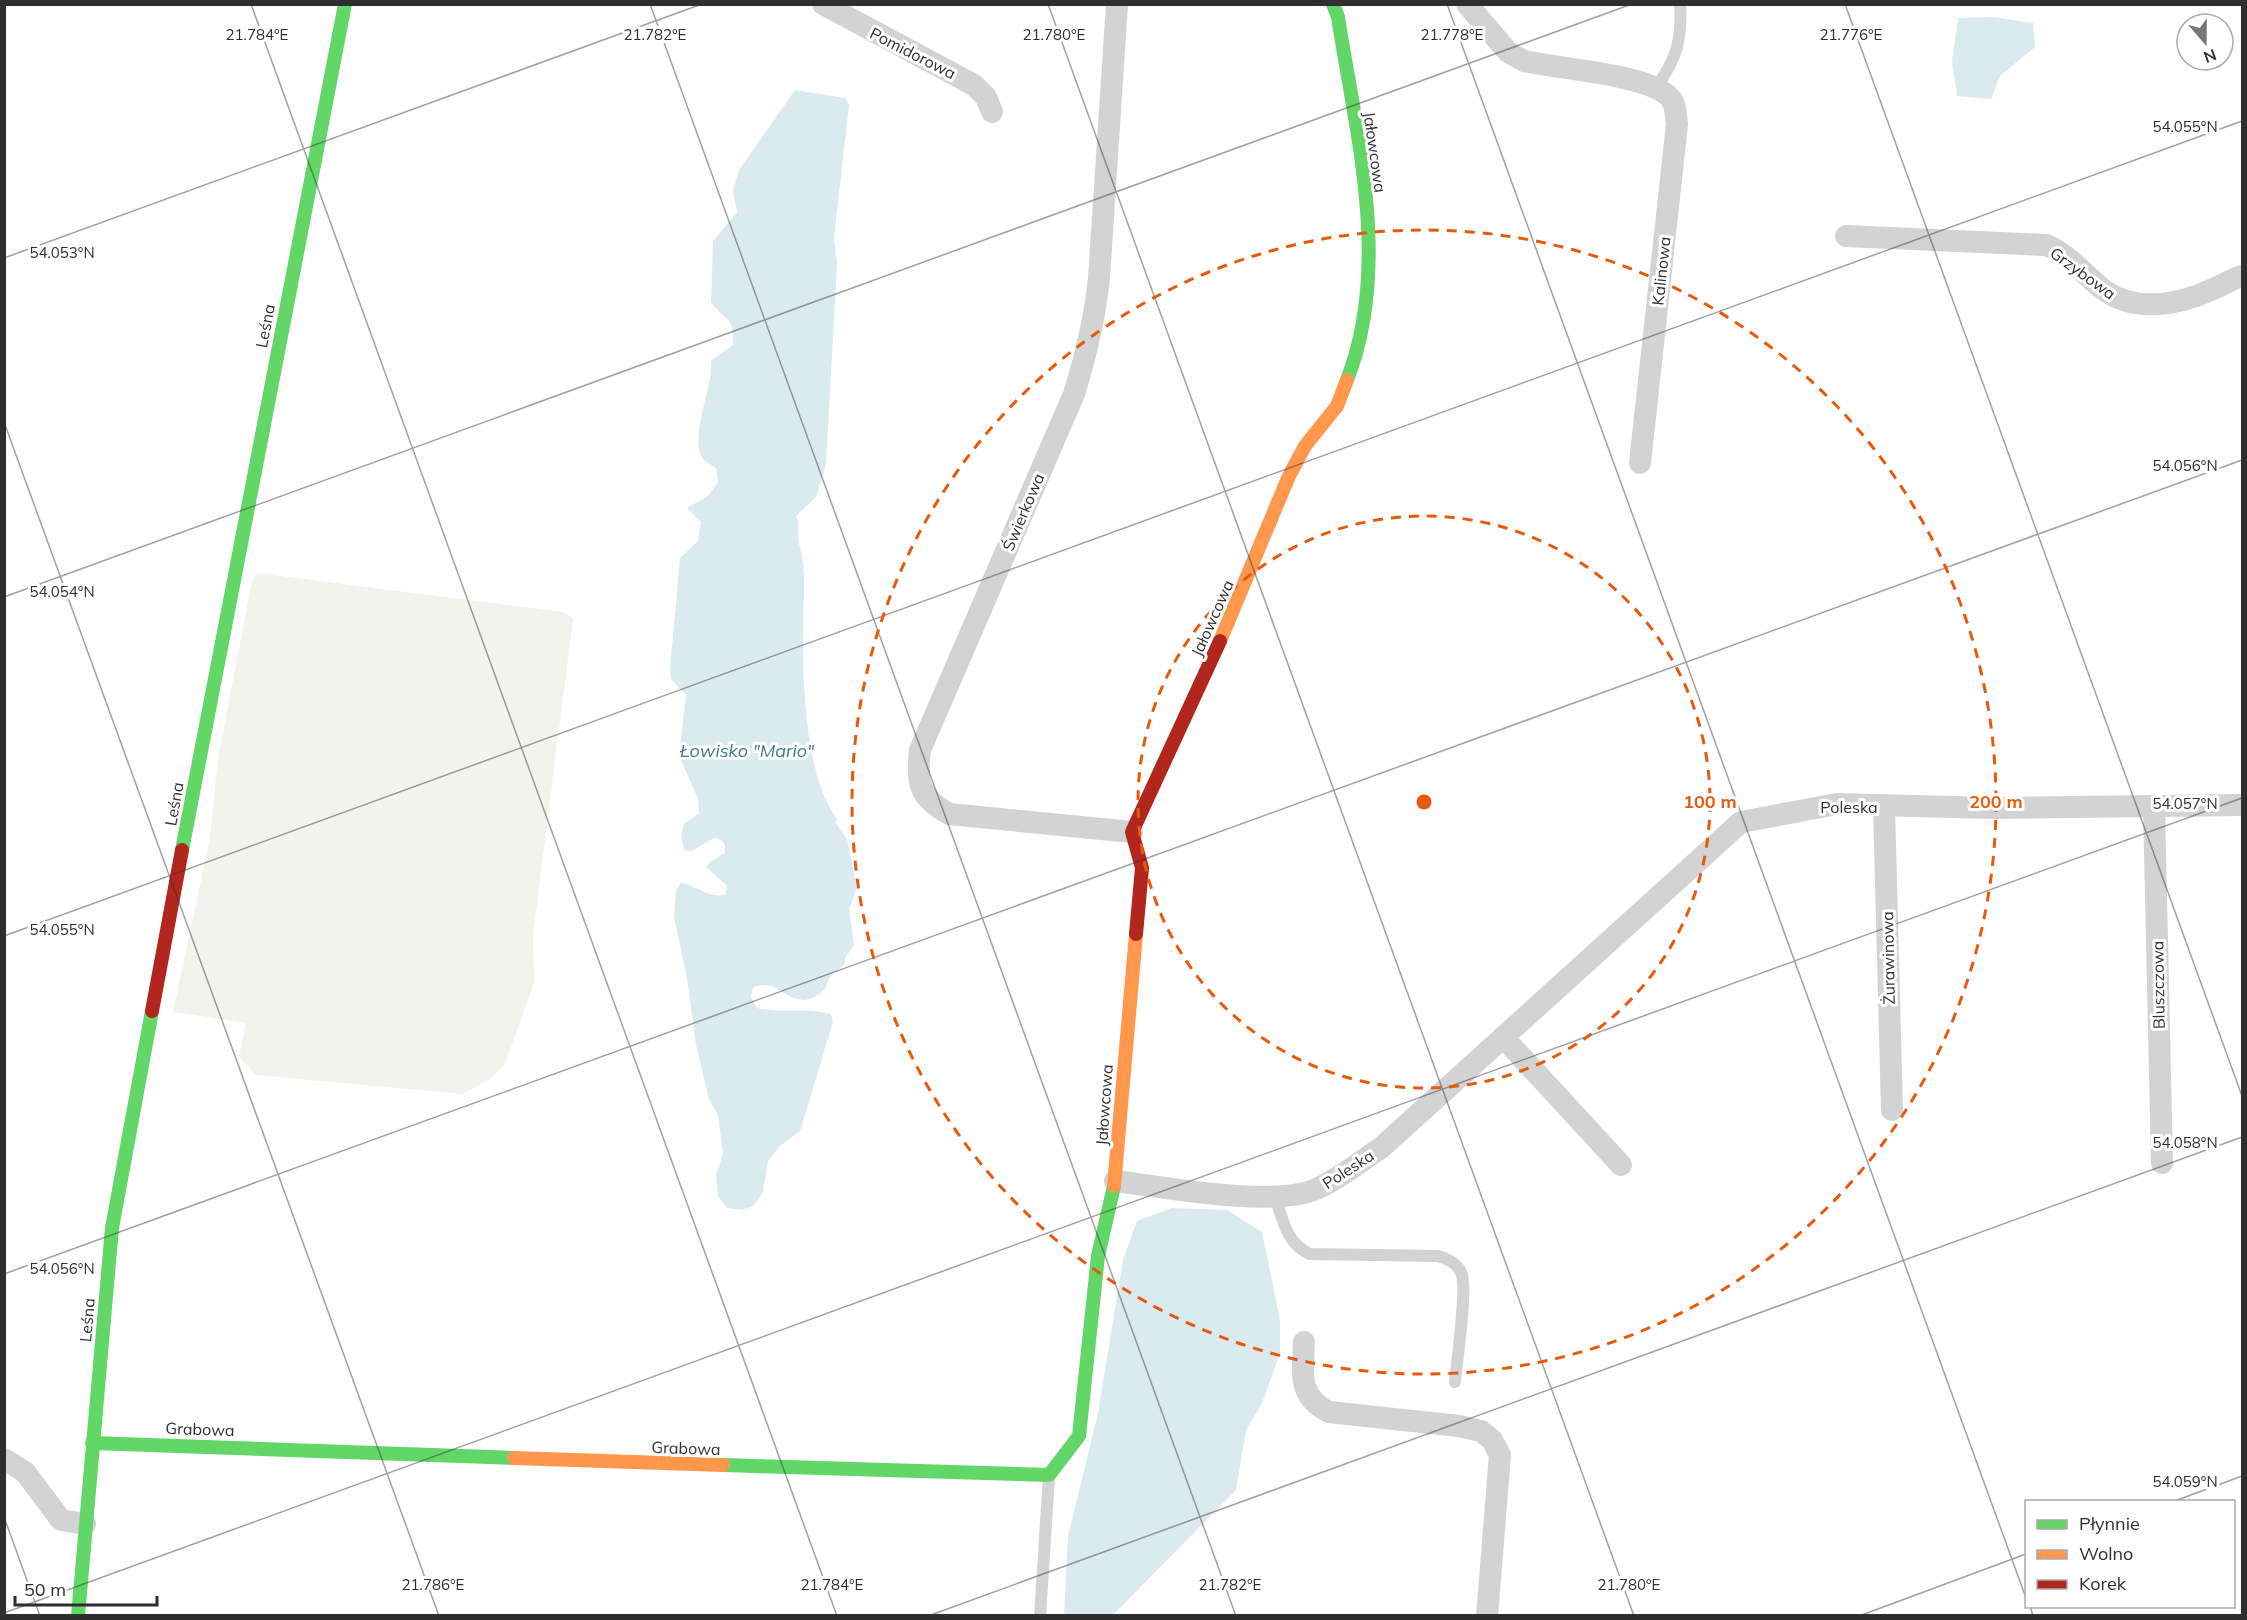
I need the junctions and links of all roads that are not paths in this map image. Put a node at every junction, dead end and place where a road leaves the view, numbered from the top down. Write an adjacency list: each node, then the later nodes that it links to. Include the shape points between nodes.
1 (345, 4): 24 (street, Leśna, via 237,554 112,1228)
2 (823, 4): 8 (street, Pomidorowa, via 974,85 986,97)
3 (1118, 4): 15 (street, Świerkowa, via 1099,278 1087,353 1074,394 920,750 918,771 920,786 930,803 949,814)
4 (1333, 4): 15 (street, Jałowcowa, via 1368,215 1369,293 1359,350 1337,406 1305,446 1289,476 1239,599)
5 (1467, 4): 7 (street, via 1508,52 1524,61)
6 (1680, 4): 7 (lane, via 1677,55)
7 (1656, 86): 11 (street, Kalinowa, via 1673,102 1677,124)
8 (992, 112)
9 (1846, 236): 10 (street, Grzybowa, via 2046,245 2058,250 2112,295 2141,305 2167,304)
10 (2242, 276)
11 (1640, 463)
12 (2242, 805): 14 (street, Poleska)
13 (1884, 807): 14 (street, Poleska); 16 (street, Poleska, via 1817,805 1741,822); 17 (street, Żurawinowa)
14 (2154, 807): 18 (street, Bluszczowa)
15 (1132, 832): 20 (street, Jałowcowa, via 1142,868)
16 (1503, 1037): 19 (street); 21 (street, Poleska, via 1382,1147 1315,1190)
17 (1892, 1110)
18 (2162, 1163)
19 (1621, 1165)
20 (1115, 1181): 21 (street, Poleska); 26 (street, Jałowcowa, via 1098,1256 1079,1436)
21 (1275, 1197): 23 (lane, via 1290,1239 1310,1254 1438,1256 1458,1268 1462,1296)
22 (1304, 1342): 30 (street, via 1303,1380 1315,1405 1329,1412 1459,1426 1481,1431 1492,1440 1500,1455)
23 (1455, 1382)
24 (92, 1443): 26 (street, Grabowa); 27 (street, Leśna)
25 (4, 1459): 27 (street, via 31,1478 61,1520)
26 (1049, 1475): 29 (lane)
27 (85, 1524): 28 (street, Leśna)
28 (78, 1616)
29 (1040, 1616)
30 (1487, 1616)

